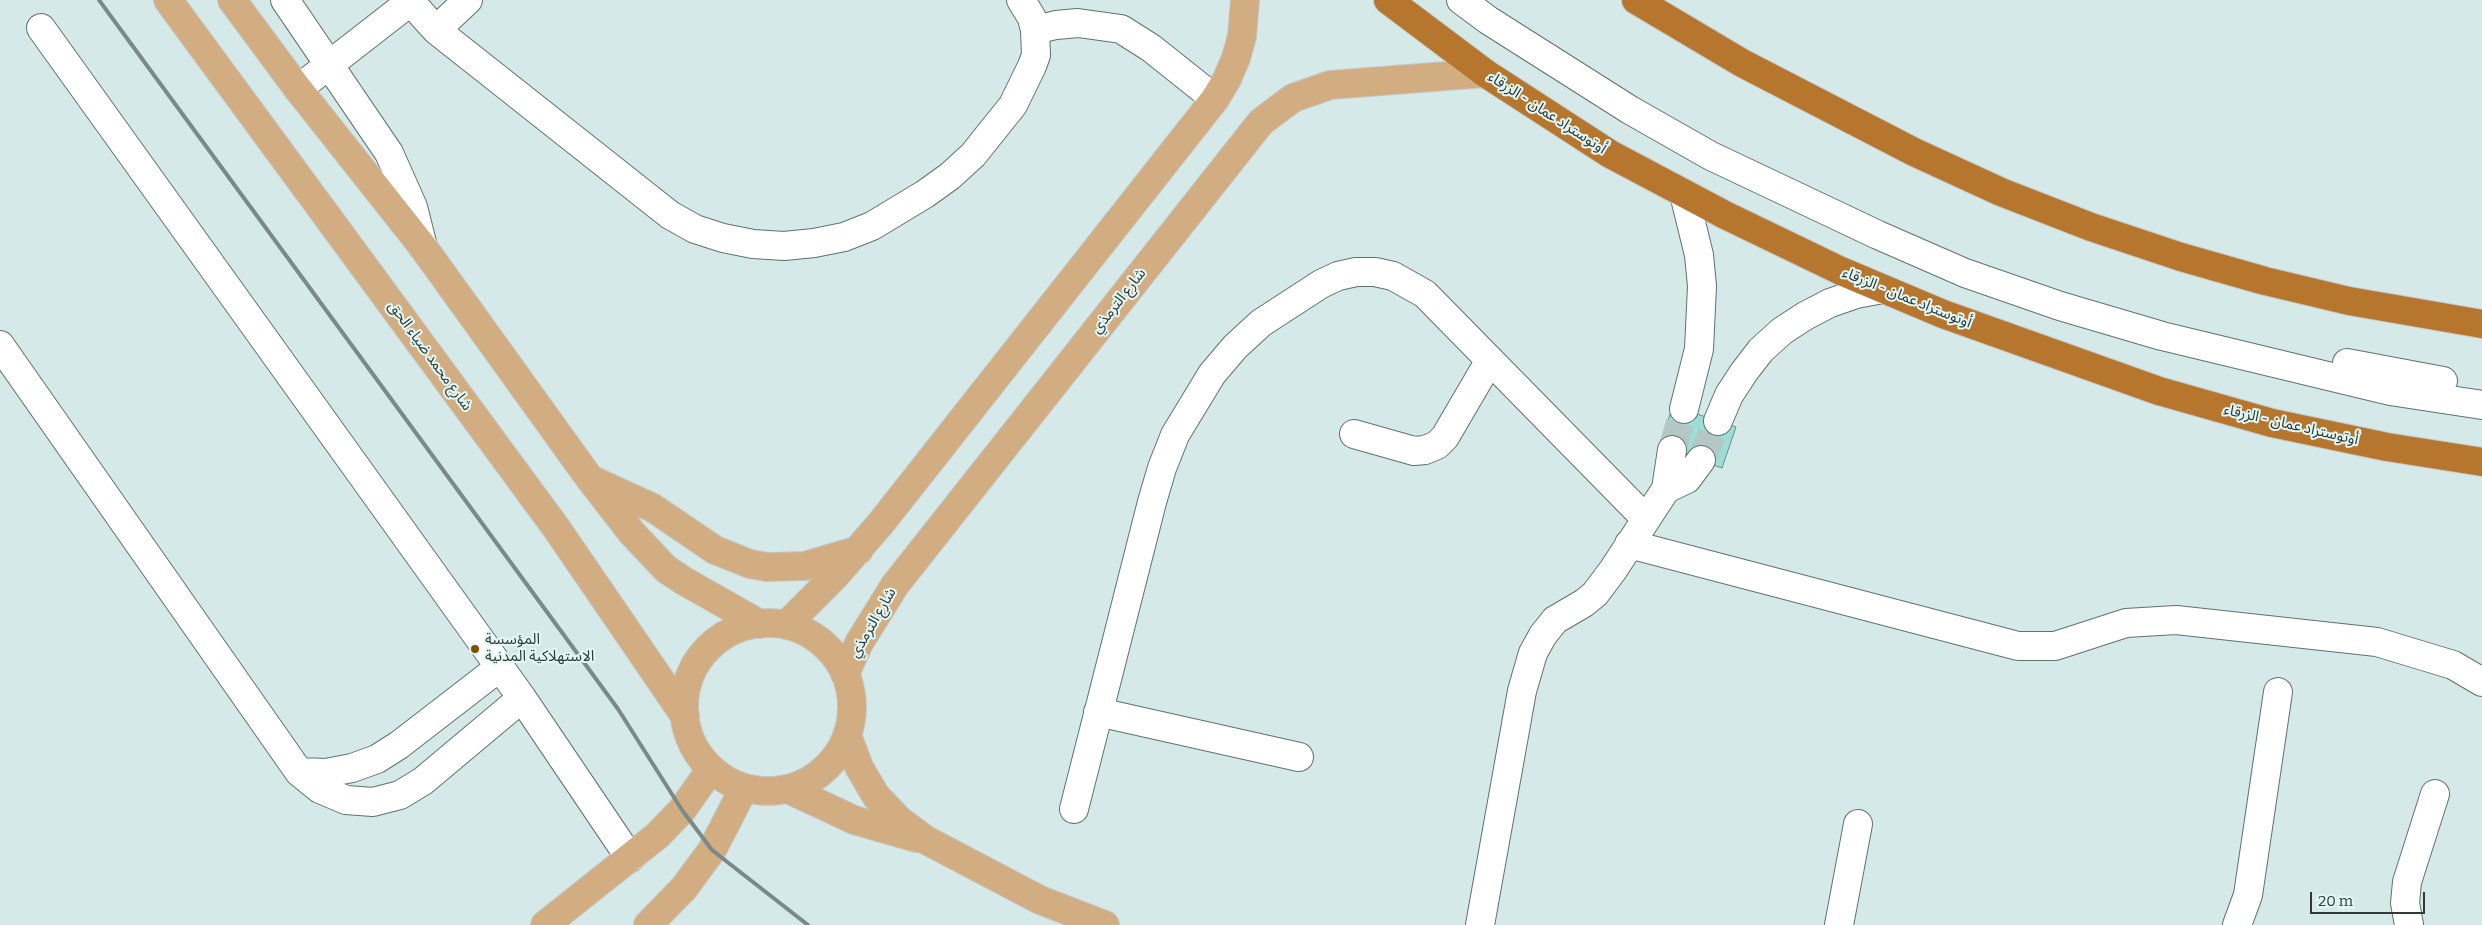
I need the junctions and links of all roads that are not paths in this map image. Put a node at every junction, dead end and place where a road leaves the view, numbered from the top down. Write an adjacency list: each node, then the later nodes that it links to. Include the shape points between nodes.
1 (168, 0): 45 (main road, شارع محمد ضياء الحق, via 557,529)
2 (232, 0): 17 (main road)
3 (285, 0): 15 (lane)
4 (468, 0): 13 (lane)
5 (1021, 0): 14 (lane)
6 (1245, 0): 18 (main road, via 1242,36 1236,58)
7 (1388, 0): 16 (highway, أوتوستراد عمان - الزرقاء)
8 (1461, 0): 26 (lane, via 1630,110 1711,156 1965,273 2060,306 2200,345 2390,392)
9 (1489, 0): 25 (lane, via 1587,66 1719,142 1836,200 1973,258 2071,293 2170,323 2290,351)
10 (1636, 0): 22 (highway, via 1742,63 1914,152 2001,192 2091,227 2264,281 2349,301)
11 (410, 1): 13 (lane); 15 (lane)
12 (41, 28): 39 (lane)
13 (436, 30): 14 (lane, via 670,215 695,229 724,238 784,246 844,237 872,226 950,176 979,149 1013,105 1036,55)
14 (1035, 30): 18 (lane, via 1078,23 1121,29 1151,48)
15 (330, 65): 17 (lane); 20 (lane, via 389,153 413,207)
16 (1485, 73): 19 (highway, أوتوستراد عمان - الزرقاء, via 1610,154); 40 (main road, شارع الترمذي, via 1330,85 1293,98 1262,122 895,585 859,643)
17 (298, 89): 20 (main road)
18 (1215, 100): 37 (main road)
19 (1684, 194): 21 (highway, أوتوستراد عمان - الزرقاء); 27 (lane, via 1699,255 1702,286 1699,349)
20 (423, 247): 33 (main road)
21 (1883, 289): 28 (lane, via 1830,303 1782,332 1761,350 1744,372); 32 (highway, أوتوستراد عمان - الزرقاء, via 2021,343 2168,394 2272,423 2387,447)
22 (2482, 324)
23 (0, 345): 49 (lane)
24 (1490, 360): 29 (lane, via 1445,437 1437,445 1414,452); 35 (lane); 44 (lane, via 1425,294 1394,276 1375,272 1338,276 1291,302 1262,323 1212,374 1175,435 1152,502)
25 (2482, 388)
26 (2482, 405)
27 (1684, 409)
28 (1718, 421)
29 (1354, 434)
30 (1672, 450): 34 (lane)
31 (1700, 460): 34 (lane, via 1686,479)
32 (2482, 462)
33 (590, 479): 37 (main road, via 653,508 715,550 750,564 805,566); 38 (main road, via 632,533 666,569)
34 (1666, 489): 35 (lane)
35 (1646, 518): 36 (lane)
36 (1629, 544): 41 (lane, via 2018,646 2054,646 2126,623 2176,620 2377,642 2453,665); 60 (lane, via 1595,594 1555,620 1533,653 1522,690)
37 (859, 550): 38 (main road)
38 (773, 625): 40 (main road, via 805,632 821,642); 45 (main road, via 732,632 703,654 685,694)
39 (500, 667): 43 (lane); 49 (lane, via 377,759 326,773)
40 (845, 674): 46 (main road, via 852,715)
41 (2482, 682)
42 (2278, 692): 62 (lane, via 2248,896)
43 (522, 698): 49 (lane, via 423,781 400,795 373,802 346,800 320,790); 56 (lane)
44 (1098, 712): 47 (lane); 53 (lane)
45 (685, 716): 48 (main road, via 698,754)
46 (847, 735): 51 (main road, via 838,754 824,770 808,782); 55 (main road, via 859,767 876,796 899,820)
47 (1299, 757)
48 (711, 769): 50 (main road); 56 (main road, via 682,810)
49 (299, 772)
50 (744, 788): 51 (main road, via 767,792); 58 (main road, via 712,850 684,888)
51 (788, 789): 55 (main road, via 854,820)
52 (2434, 794): 63 (lane, via 2407,882 2405,903)
53 (1074, 810)
54 (1858, 824): 61 (lane)
55 (926, 840): 59 (main road, via 1040,900)
56 (630, 858): 57 (main road)
57 (546, 925)
58 (648, 925)
59 (1105, 925)
60 (1480, 925)
61 (1839, 925)
62 (2237, 925)
63 (2409, 925)

